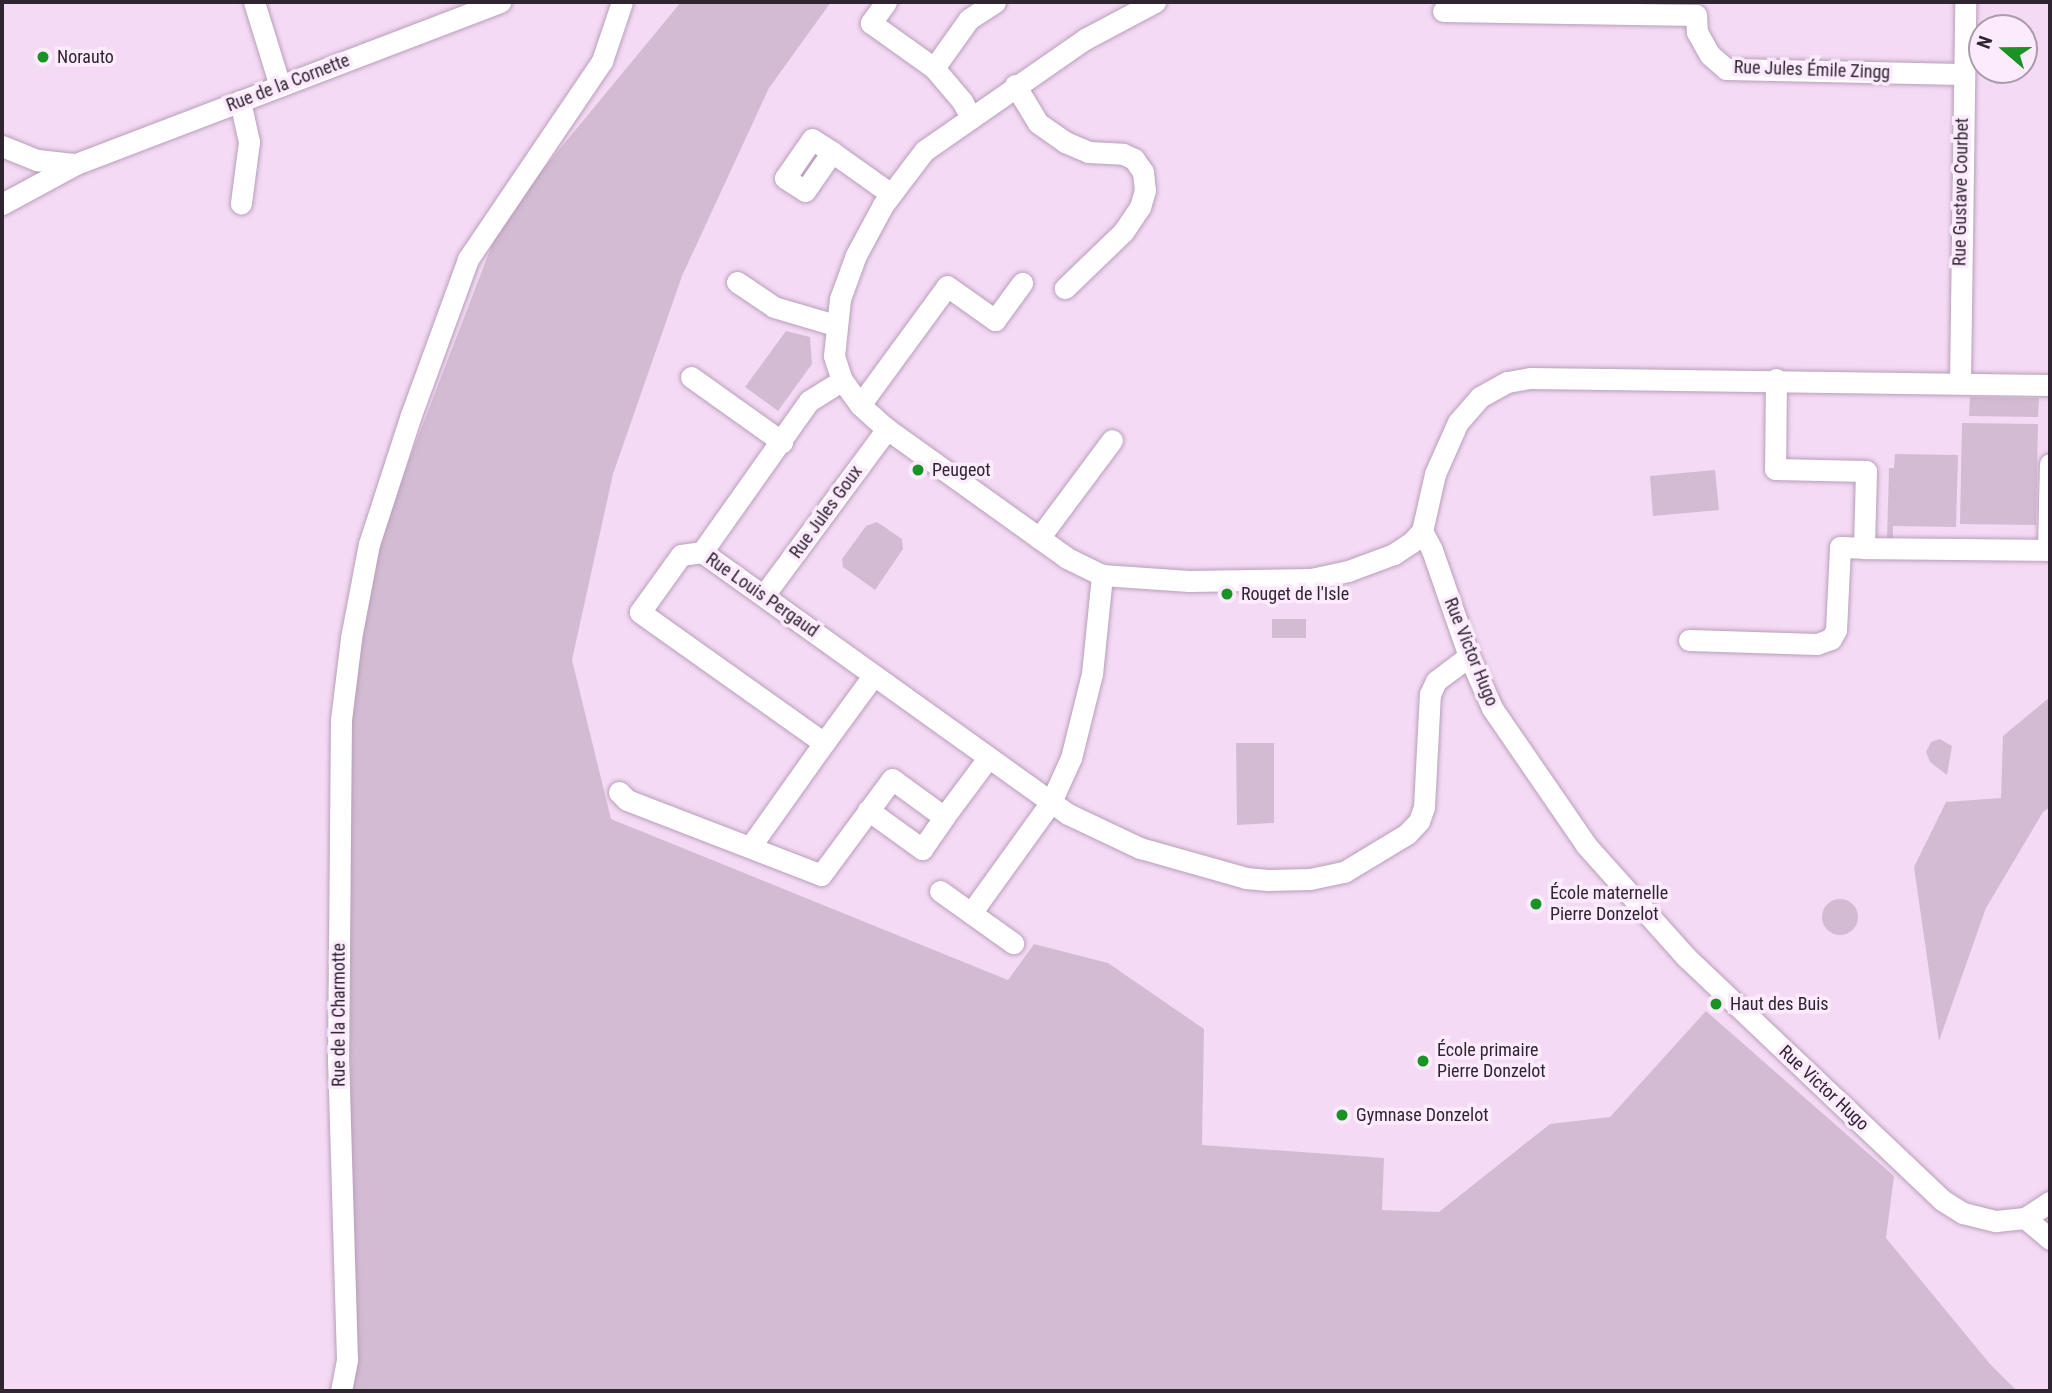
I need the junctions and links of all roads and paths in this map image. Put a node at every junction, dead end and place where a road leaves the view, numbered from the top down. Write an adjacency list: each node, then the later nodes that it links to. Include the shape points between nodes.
1 (254, 2): 12 (street)
2 (500, 2): 12 (street, Rue de la Cornette)
3 (622, 2): 58 (street, Rue de la Charmotte, via 602,61 468,259 369,544 341,720 338,1076 347,1360)
4 (886, 2): 9 (street, via 871,23)
5 (995, 2): 9 (street, via 969,19)
6 (1155, 2): 11 (street, via 1085,39)
7 (1965, 2): 10 (street, Rue Gustave Courbet)
8 (1443, 11): 10 (street, Rue Jules Émile Zingg, via 1696,15 1697,32 1710,55 1726,69)
9 (934, 68): 14 (street)
10 (1963, 74): 28 (street, Rue Gustave Courbet)
11 (1015, 85): 14 (street); 23 (street, via 1038,123 1065,142 1088,152 1123,154 1134,159 1143,172 1145,190 1140,207 1123,232)
12 (280, 86): 13 (street, Rue de la Cornette)
13 (240, 101): 17 (street, Rue de la Cornette); 19 (street, via 250,142)
14 (971, 117): 18 (street, via 924,151)
15 (2, 146): 17 (street, via 37,160)
16 (832, 152): 18 (street)
17 (76, 164): 20 (street, Rue de la Cornette)
18 (891, 194): 24 (street, via 856,255)
19 (241, 202)
20 (2, 204)
21 (737, 282): 24 (street, via 774,307)
22 (1022, 283): 30 (street, via 995,320 947,286)
23 (1065, 288)
24 (835, 325): 27 (street, via 834,356)
25 (691, 377): 33 (street)
26 (1776, 379): 28 (street); 35 (street, via 1530,378 1507,383 1480,397 1458,422 1435,474); 37 (street, via 1775,470 1866,471)
27 (842, 380): 30 (street); 33 (street, via 809,401)
28 (1960, 382): 29 (street)
29 (2050, 385)
30 (860, 405): 31 (street)
31 (887, 429): 36 (street); 41 (street, Rue Jules Goux)
32 (1112, 439): 36 (street)
33 (782, 442): 38 (street)
34 (2050, 464): 39 (street)
35 (1422, 531): 40 (street, via 1394,554 1311,579 1189,581); 43 (street, Rue Victor Hugo)
36 (1040, 538): 40 (street)
37 (1864, 548): 39 (street); 42 (street, via 1840,547 1836,630 1831,639 1816,644)
38 (702, 552): 41 (street, Rue Louis Pergaud); 45 (street, Rue Louis Pergaud, via 681,555 640,611)
39 (2049, 559)
40 (1102, 575): 48 (street, via 1092,674 1071,758)
41 (764, 595): 44 (street, Rue Louis Pergaud)
42 (1689, 640)
43 (1469, 656): 48 (street, Rue Louis Pergaud, via 1436,681 1430,694 1424,807 1419,821 1407,834 1344,872 1310,879 1246,878 1140,848); 56 (street, Rue Victor Hugo, via 1492,708 1586,845 1686,957 1942,1200 1963,1213 1996,1221)
44 (873, 676): 45 (street); 46 (street, Rue Louis Pergaud)
45 (824, 743): 51 (street)
46 (988, 758): 48 (street, Rue Louis Pergaud); 50 (street)
47 (620, 792): 51 (street, via 627,800)
48 (1051, 802): 53 (street)
49 (869, 810): 50 (street, via 892,779); 50 (street, via 922,849); 51 (street, via 821,874)
50 (944, 817)
51 (750, 847)
52 (940, 891): 53 (street)
53 (971, 913): 54 (street)
54 (1013, 943)
55 (2050, 1202): 56 (street, Rue Victor Hugo)
56 (2025, 1218): 57 (street)
57 (2050, 1239)
58 (341, 1391)

